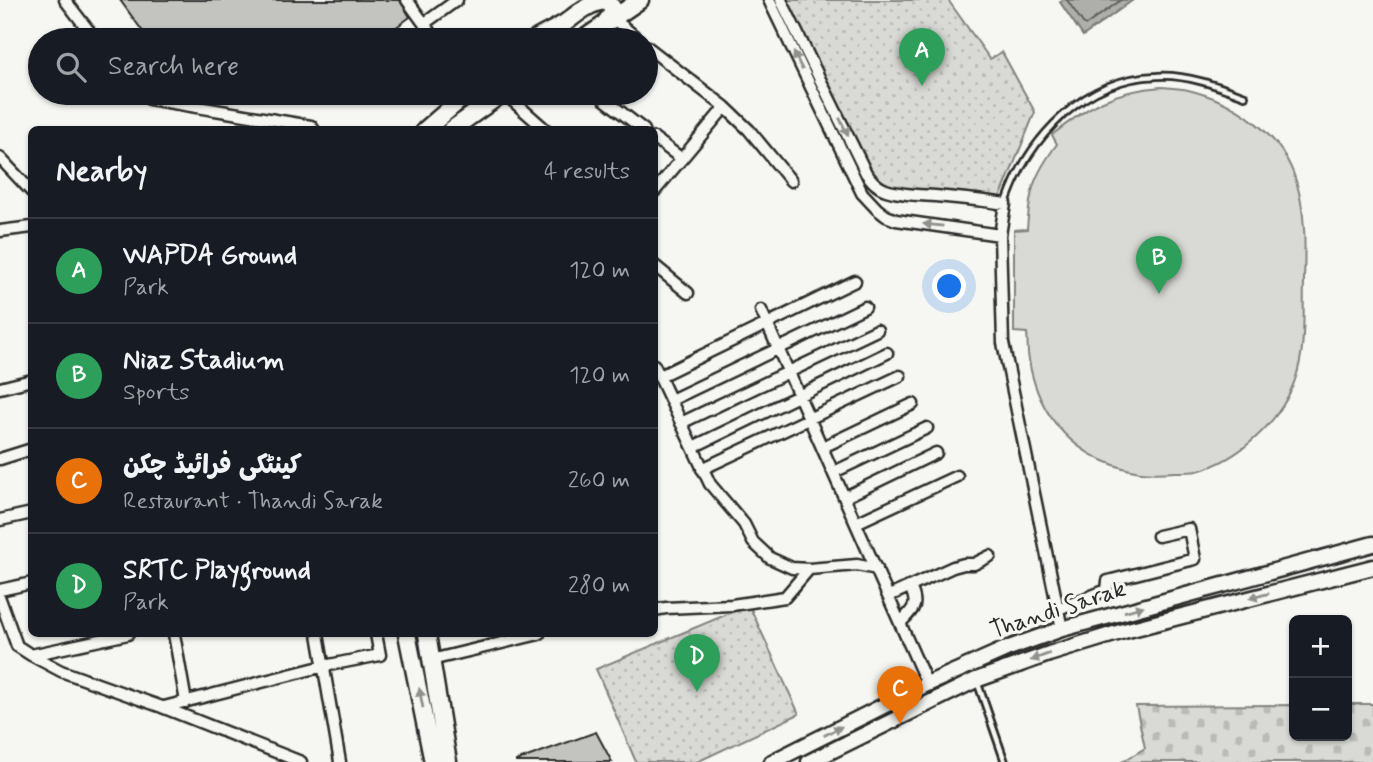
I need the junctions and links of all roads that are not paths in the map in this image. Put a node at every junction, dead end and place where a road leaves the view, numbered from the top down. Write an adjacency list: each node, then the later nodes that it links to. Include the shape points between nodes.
1 (65, 0): 10 (street)
2 (407, 0): 8 (street)
3 (457, 0): 8 (street)
4 (583, 0): 12 (highway)
5 (640, 0): 9 (highway)
6 (769, 0): 38 (street, one-way to 6, via 909,223 886,216 866,198)
7 (781, 0): 35 (street, one-way to 35, via 872,181 888,191)
8 (425, 23): 11 (street)
9 (608, 23): 13 (highway, via 612,7 600,1); 14 (highway); 15 (street)
10 (87, 28)
11 (428, 28)
12 (548, 28)
13 (556, 28)
14 (600, 28)
15 (617, 28)
16 (658, 55): 23 (street)
17 (1245, 96): 35 (lane, via 1159,75 1115,84 1055,122 1026,159)
18 (185, 105): 24 (street)
19 (454, 105): 25 (highway)
20 (487, 105): 26 (highway)
21 (518, 105): 27 (street)
22 (612, 105): 28 (street)
23 (725, 107): 31 (street); 32 (street)
24 (312, 126)
25 (430, 126)
26 (457, 126)
27 (541, 126)
28 (639, 126)
29 (658, 141): 31 (street)
30 (0, 158): 34 (street)
31 (682, 159): 33 (street)
32 (791, 181)
33 (658, 187)
34 (28, 188)
35 (1005, 204): 38 (street)
36 (28, 228): 37 (street)
37 (0, 231)
38 (1000, 234): 86 (street, via 1003,343)
39 (658, 268): 41 (street)
40 (855, 281): 44 (street)
41 (688, 293)
42 (865, 306): 46 (street)
43 (761, 310): 44 (street)
44 (767, 323): 46 (street); 50 (street)
45 (877, 330): 48 (street)
46 (778, 348): 48 (street); 55 (street)
47 (887, 353): 54 (street)
48 (789, 371): 54 (street); 58 (street)
49 (658, 372): 50 (street)
50 (660, 376): 55 (street)
51 (900, 376): 57 (street)
52 (28, 381): 53 (street)
53 (0, 388)
54 (800, 396): 57 (street); 60 (street)
55 (671, 400): 58 (street)
56 (913, 404): 61 (street)
57 (809, 417): 61 (street); 65 (street)
58 (681, 423): 60 (street)
59 (927, 428): 66 (street)
60 (693, 447): 65 (street)
61 (823, 447): 66 (street)
62 (28, 450): 64 (street)
63 (936, 453): 68 (street)
64 (0, 459)
65 (702, 469): 77 (street, via 753,542 770,558 792,568)
66 (834, 472): 68 (street)
67 (957, 476): 71 (street)
68 (845, 497): 71 (street)
69 (28, 514): 70 (street)
70 (0, 520)
71 (856, 523): 78 (street)
72 (1158, 536): 86 (street, via 1189,529 1195,559 1108,581 1107,590)
73 (1373, 544): 75 (main road, Thandi Sarak)
74 (990, 556): 80 (street)
75 (1289, 567): 81 (main road); 89 (main road, Thandi Sarak, one-way to 75)
76 (1373, 567): 81 (main road, Thandi Sarak)
77 (809, 569): 78 (street, via 857,565); 85 (street, via 785,597)
78 (877, 569): 83 (street)
79 (28, 584): 82 (street)
80 (910, 587): 83 (street); 87 (street, via 916,603)
81 (1295, 587): 100 (main road, Thandi Sarak, one-way to 100, via 1124,631)
82 (0, 590)
83 (889, 596): 87 (street)
84 (0, 599): 88 (street)
85 (658, 609)
86 (1058, 609): 89 (street)
87 (901, 622): 101 (street)
88 (4, 624): 97 (street, via 18,646)
89 (1062, 629): 101 (main road, Thandi Sarak)
90 (114, 637): 97 (street)
91 (175, 637): 102 (street)
92 (319, 637): 99 (street)
93 (377, 637): 99 (street, via 380,655)
94 (408, 637): 106 (highway, one-way to 94)
95 (427, 637): 98 (highway)
96 (527, 637): 98 (street)
97 (31, 655): 103 (street, via 61,671)
98 (431, 660): 107 (highway)
99 (324, 666): 102 (street); 105 (street)
100 (976, 680): 109 (main road, Thandi Sarak); 110 (lane)
101 (927, 684): 108 (main road, Thandi Sarak, one-way to 101)
102 (186, 702): 103 (street)
103 (162, 707): 104 (street)
104 (302, 762)
105 (340, 762)
106 (433, 762)
107 (448, 762)
108 (772, 762)
109 (808, 762)
110 (1004, 762)

